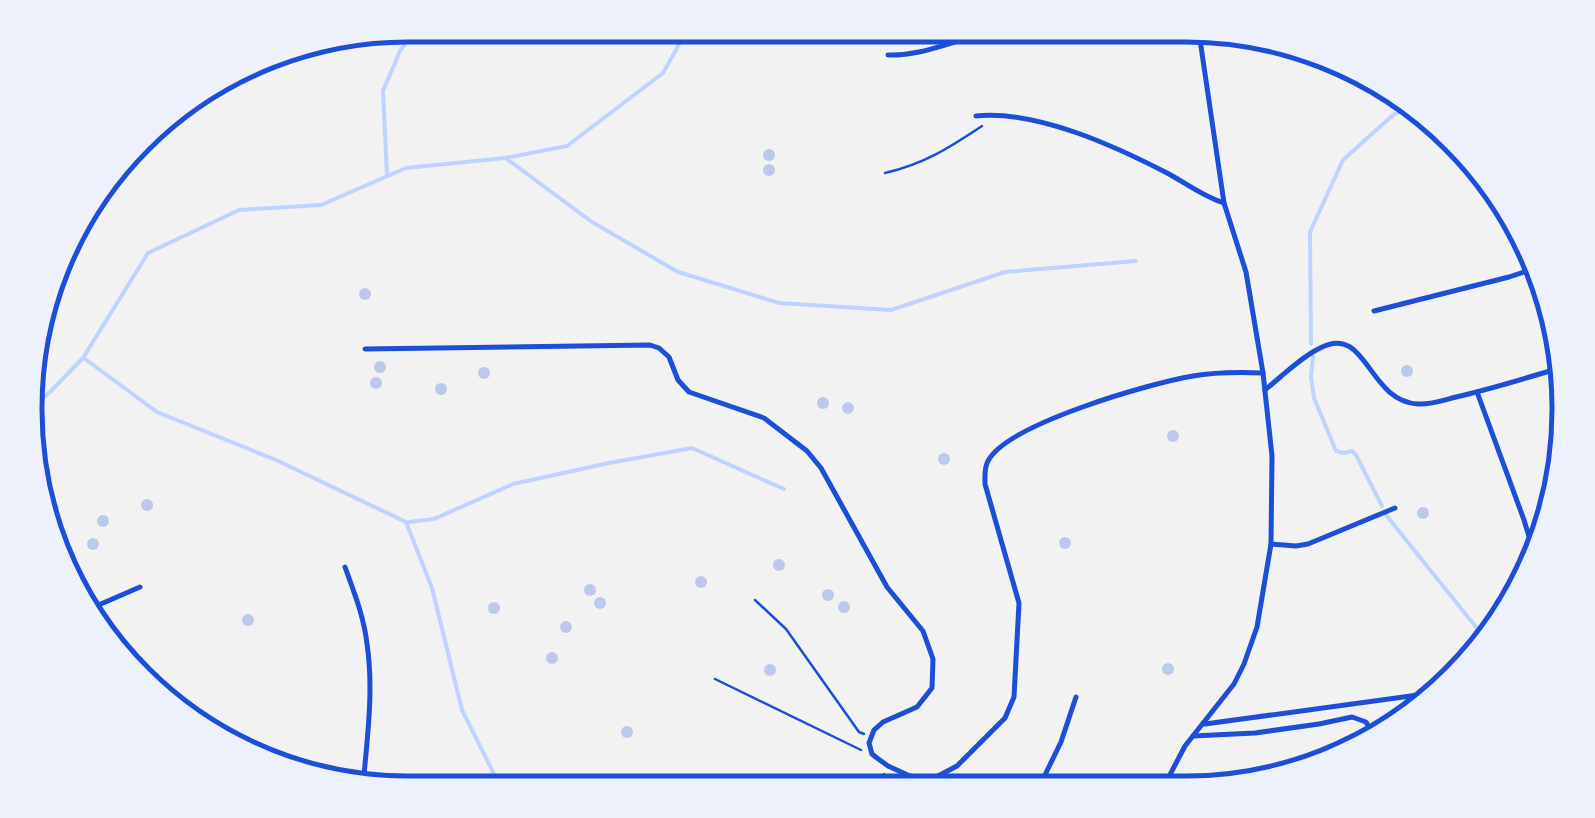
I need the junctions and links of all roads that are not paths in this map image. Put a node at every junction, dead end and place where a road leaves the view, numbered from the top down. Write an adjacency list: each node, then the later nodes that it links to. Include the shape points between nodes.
1 (960, 42): 3 (street)
2 (1200, 43): 5 (street)
3 (888, 56)
4 (976, 116): 5 (street, via 1028,119 1078,134)
5 (1224, 202): 10 (street, via 1246,272)
6 (1526, 271): 7 (street)
7 (1374, 311)
8 (365, 349): 25 (street, via 650,345 664,352 690,392 764,418 790,436 821,468 933,659 929,694 870,737 872,754)
9 (1550, 371): 12 (street)
10 (1263, 373): 11 (street); 26 (street, via 1211,373 1118,394 1017,436 988,461 985,484 1020,616 1014,698 991,734)
11 (1265, 390): 12 (street, via 1316,350 1337,343 1355,348 1382,387 1407,402); 15 (street)
12 (1477, 392): 14 (street)
13 (1395, 508): 15 (street, via 1308,544)
14 (1529, 537)
15 (1271, 544): 21 (street, via 1244,664)
16 (345, 567): 24 (street, via 362,614 369,668)
17 (140, 586): 18 (street)
18 (99, 605)
19 (1415, 695): 21 (street)
20 (1076, 697): 27 (street)
21 (1202, 724): 23 (street)
22 (1368, 726): 23 (street, via 1352,717)
23 (1194, 736): 28 (street)
24 (364, 772)
25 (910, 776)
26 (938, 776)
27 (1044, 776)
28 (1168, 776)

